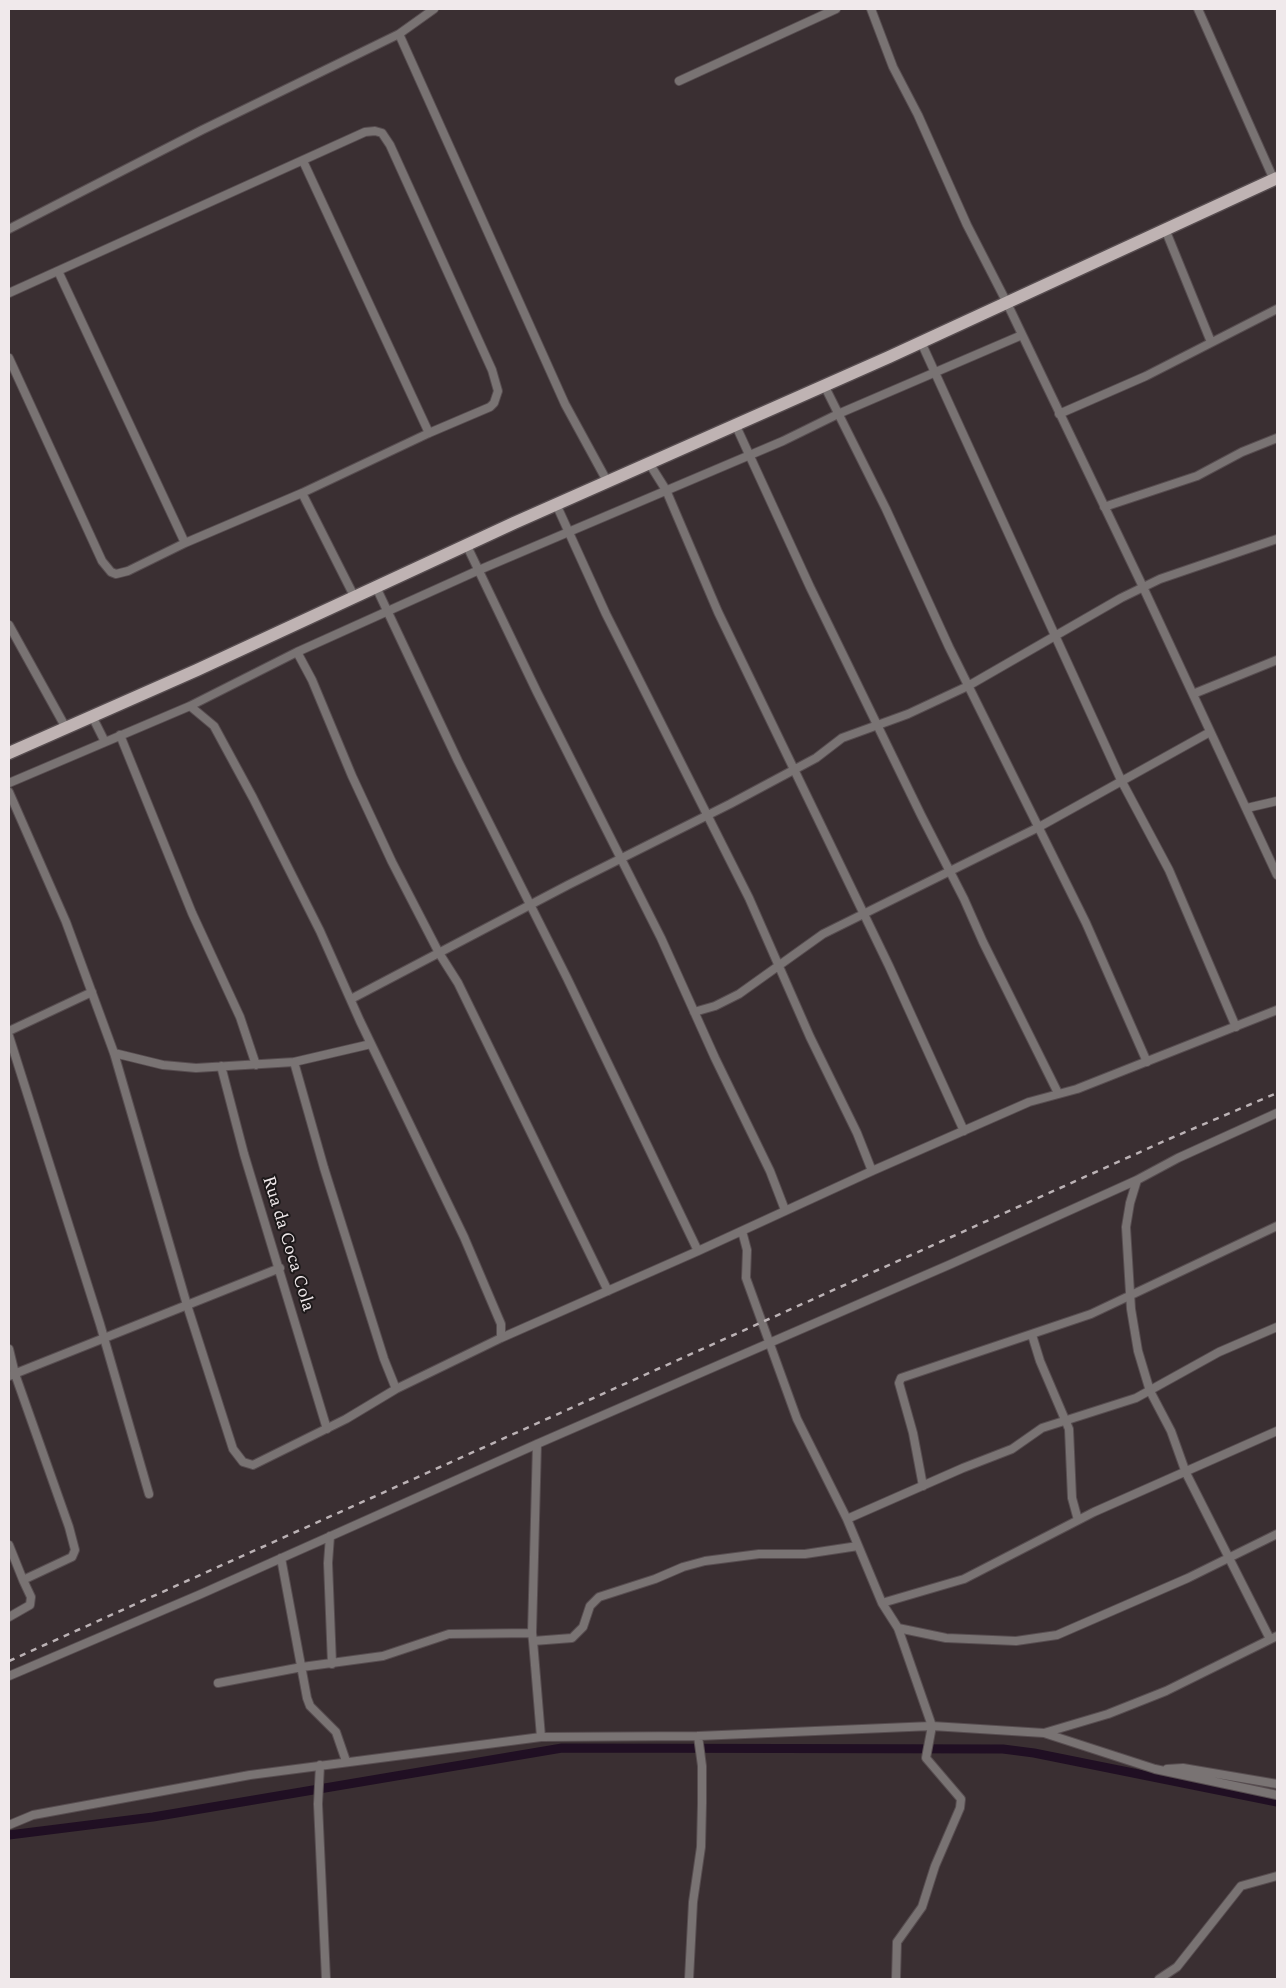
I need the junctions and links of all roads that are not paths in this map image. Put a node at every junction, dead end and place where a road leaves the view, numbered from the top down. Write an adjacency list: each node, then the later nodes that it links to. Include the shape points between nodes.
1 (836, 9): 6 (street)
2 (871, 9): 13 (street, via 967,226)
3 (1198, 9): 8 (street)
4 (430, 10): 5 (street)
5 (399, 34): 9 (street); 28 (street, via 565,404)
6 (679, 81)
7 (303, 161): 11 (street); 24 (street); 24 (street, via 365,132 371,130 382,134 446,265 498,391 490,408)
8 (1275, 179): 10 (main road)
9 (9, 229)
10 (1165, 229): 13 (main road); 17 (street)
11 (58, 271): 12 (street); 35 (street)
12 (9, 293)
13 (1006, 301): 15 (street); 16 (main road)
14 (1277, 309): 17 (street)
15 (1022, 335): 19 (street); 22 (street)
16 (921, 342): 19 (street); 20 (main road)
17 (1211, 342): 22 (street, via 1146,376)
18 (9, 358): 35 (street, via 102,561 110,572 128,571)
19 (934, 373): 21 (street); 43 (street)
20 (824, 385): 21 (street); 23 (main road)
21 (838, 414): 26 (street); 46 (street)
22 (1060, 414): 32 (street)
23 (736, 426): 26 (street); 27 (main road)
24 (429, 432): 30 (street)
25 (1277, 438): 32 (street, via 1197,476)
26 (749, 454): 29 (street); 50 (street)
27 (649, 463): 28 (main road); 29 (street)
28 (607, 481): 31 (main road)
29 (666, 490): 33 (street); 56 (street, via 718,612)
30 (302, 494): 35 (street); 40 (street)
31 (556, 504): 33 (street); 36 (main road)
32 (1104, 507): 39 (street)
33 (570, 531): 37 (street); 62 (street, via 606,614)
34 (1277, 539): 39 (street, via 1200,564)
35 (185, 543)
36 (466, 544): 37 (street); 38 (main road)
37 (479, 570): 41 (street); 64 (street)
38 (376, 587): 40 (main road); 41 (street)
39 (1144, 587): 43 (street); 47 (street)
40 (354, 596): 49 (main road)
41 (386, 612): 44 (street); 67 (street)
42 (9, 625): 51 (street)
43 (1055, 635): 46 (street); 57 (street)
44 (298, 652): 48 (street); 69 (street, via 352,776)
45 (1277, 660): 47 (street)
46 (968, 686): 50 (street); 63 (street)
47 (1193, 694): 52 (street)
48 (190, 706): 53 (street); 72 (street, via 214,726 320,930)
49 (92, 716): 51 (main road); 54 (street)
50 (878, 724): 56 (street, via 842,738 816,758); 65 (street)
51 (66, 728): 55 (main road)
52 (1210, 732): 57 (street); 61 (street)
53 (120, 735): 54 (street); 82 (street, via 192,913 240,1017)
54 (105, 742): 58 (street)
55 (9, 753)
56 (794, 769): 62 (street); 68 (street)
57 (1121, 780): 63 (street); 75 (street, via 1170,870)
58 (9, 783)
59 (9, 792): 71 (street, via 66,922)
60 (1277, 802): 61 (street)
61 (1247, 808): 66 (street)
62 (707, 815): 64 (street); 70 (street)
63 (1039, 828): 65 (street); 81 (street, via 1086,923)
64 (620, 858): 67 (street); 74 (street)
65 (951, 872): 68 (street); 84 (street)
66 (1277, 875)
67 (531, 904): 69 (street); 92 (street)
68 (863, 915): 70 (street, via 823,934); 86 (street)
69 (439, 953): 72 (street); 94 (street, via 458,983)
70 (779, 967): 74 (street, via 739,994); 87 (street)
71 (92, 992): 76 (street); 79 (street)
72 (350, 999): 78 (street)
73 (1277, 1010): 75 (street)
74 (694, 1012): 89 (street)
75 (1236, 1027): 81 (street)
76 (9, 1032)
77 (9, 1036): 100 (street)
78 (371, 1044): 80 (street); 99 (street, via 464,1237 501,1324)
79 (114, 1053): 83 (street, via 178,1067); 96 (street)
80 (294, 1062): 82 (street); 104 (street, via 324,1168)
81 (1147, 1062): 84 (street)
82 (256, 1065): 83 (street)
83 (221, 1066): 93 (street, Rua da Coca Cola, via 244,1154)
84 (1058, 1093): 86 (street, via 1029,1102)
85 (1277, 1113): 88 (street)
86 (964, 1131): 87 (street)
87 (872, 1171): 89 (street)
88 (1137, 1180): 95 (street, via 1126,1227); 101 (street)
89 (786, 1210): 91 (street)
90 (1277, 1226): 95 (street)
91 (742, 1231): 92 (street); 101 (street, via 747,1250 746,1278)
92 (698, 1251): 94 (street)
93 (280, 1268): 96 (street); 107 (street, Rua da Coca Cola)
94 (608, 1291): 99 (street)
95 (1130, 1296): 98 (street); 105 (street, via 1138,1351)
96 (187, 1305): 100 (street); 107 (street, via 233,1449 242,1462 253,1465)
97 (1277, 1327): 105 (street, via 1219,1352)
98 (1032, 1335): 106 (street); 111 (street, via 899,1380)
99 (501, 1338): 104 (street)
100 (104, 1339): 103 (street); 112 (street)
101 (770, 1342): 109 (street); 113 (street, via 797,1419)
102 (9, 1349): 103 (street)
103 (12, 1375): 121 (street, via 70,1527 75,1550 72,1557)
104 (396, 1389): 107 (street)
105 (1150, 1391): 106 (street); 110 (street, via 1171,1431)
106 (1066, 1419): 111 (street, via 1042,1428 1012,1449); 114 (street, via 1072,1498)
107 (326, 1429)
108 (1277, 1431): 110 (street)
109 (537, 1444): 116 (street); 125 (street)
110 (1186, 1473): 114 (street); 119 (street)
111 (922, 1486): 113 (street)
112 (149, 1494)
113 (847, 1519): 118 (street)
114 (1078, 1520): 122 (street, via 964,1579)
115 (1277, 1534): 119 (street)
116 (330, 1536): 120 (street); 127 (street)
117 (9, 1544): 121 (street)
118 (858, 1546): 122 (street); 125 (street, via 804,1554 759,1554 683,1567 599,1597 590,1606 583,1627 572,1638)
119 (1228, 1556): 124 (street, via 1188,1578 1057,1635 1016,1641 946,1638); 126 (street)
120 (281, 1558): 128 (street); 129 (street)
121 (23, 1580): 123 (street, via 31,1597 30,1605)
122 (882, 1603): 124 (street)
123 (9, 1617)
124 (898, 1628): 131 (street)
125 (533, 1637): 127 (street, via 449,1634 383,1656); 134 (street)
126 (1274, 1637): 132 (street, via 1166,1691 1108,1714)
127 (332, 1664): 128 (street)
128 (302, 1667): 130 (street); 135 (street, via 310,1706 336,1732)
129 (9, 1676)
130 (218, 1683)
131 (932, 1726): 132 (street); 133 (street); 144 (street, via 926,1758 959,1794 961,1803 922,1907 897,1942)
132 (1044, 1733): 137 (street)
133 (698, 1736): 134 (street); 143 (street, via 702,1766 701,1847 693,1902)
134 (541, 1737): 135 (street)
135 (346, 1761): 136 (street)
136 (320, 1765): 140 (street, via 33,1815); 142 (street, via 318,1804)
137 (1155, 1769): 138 (street, via 1183,1768); 139 (street)
138 (1277, 1784)
139 (1277, 1795)
140 (9, 1825)
141 (1277, 1876): 145 (street, via 1241,1886 1177,1967)
142 (326, 1979)
143 (689, 1979)
144 (896, 1979)
145 (1159, 1979)

